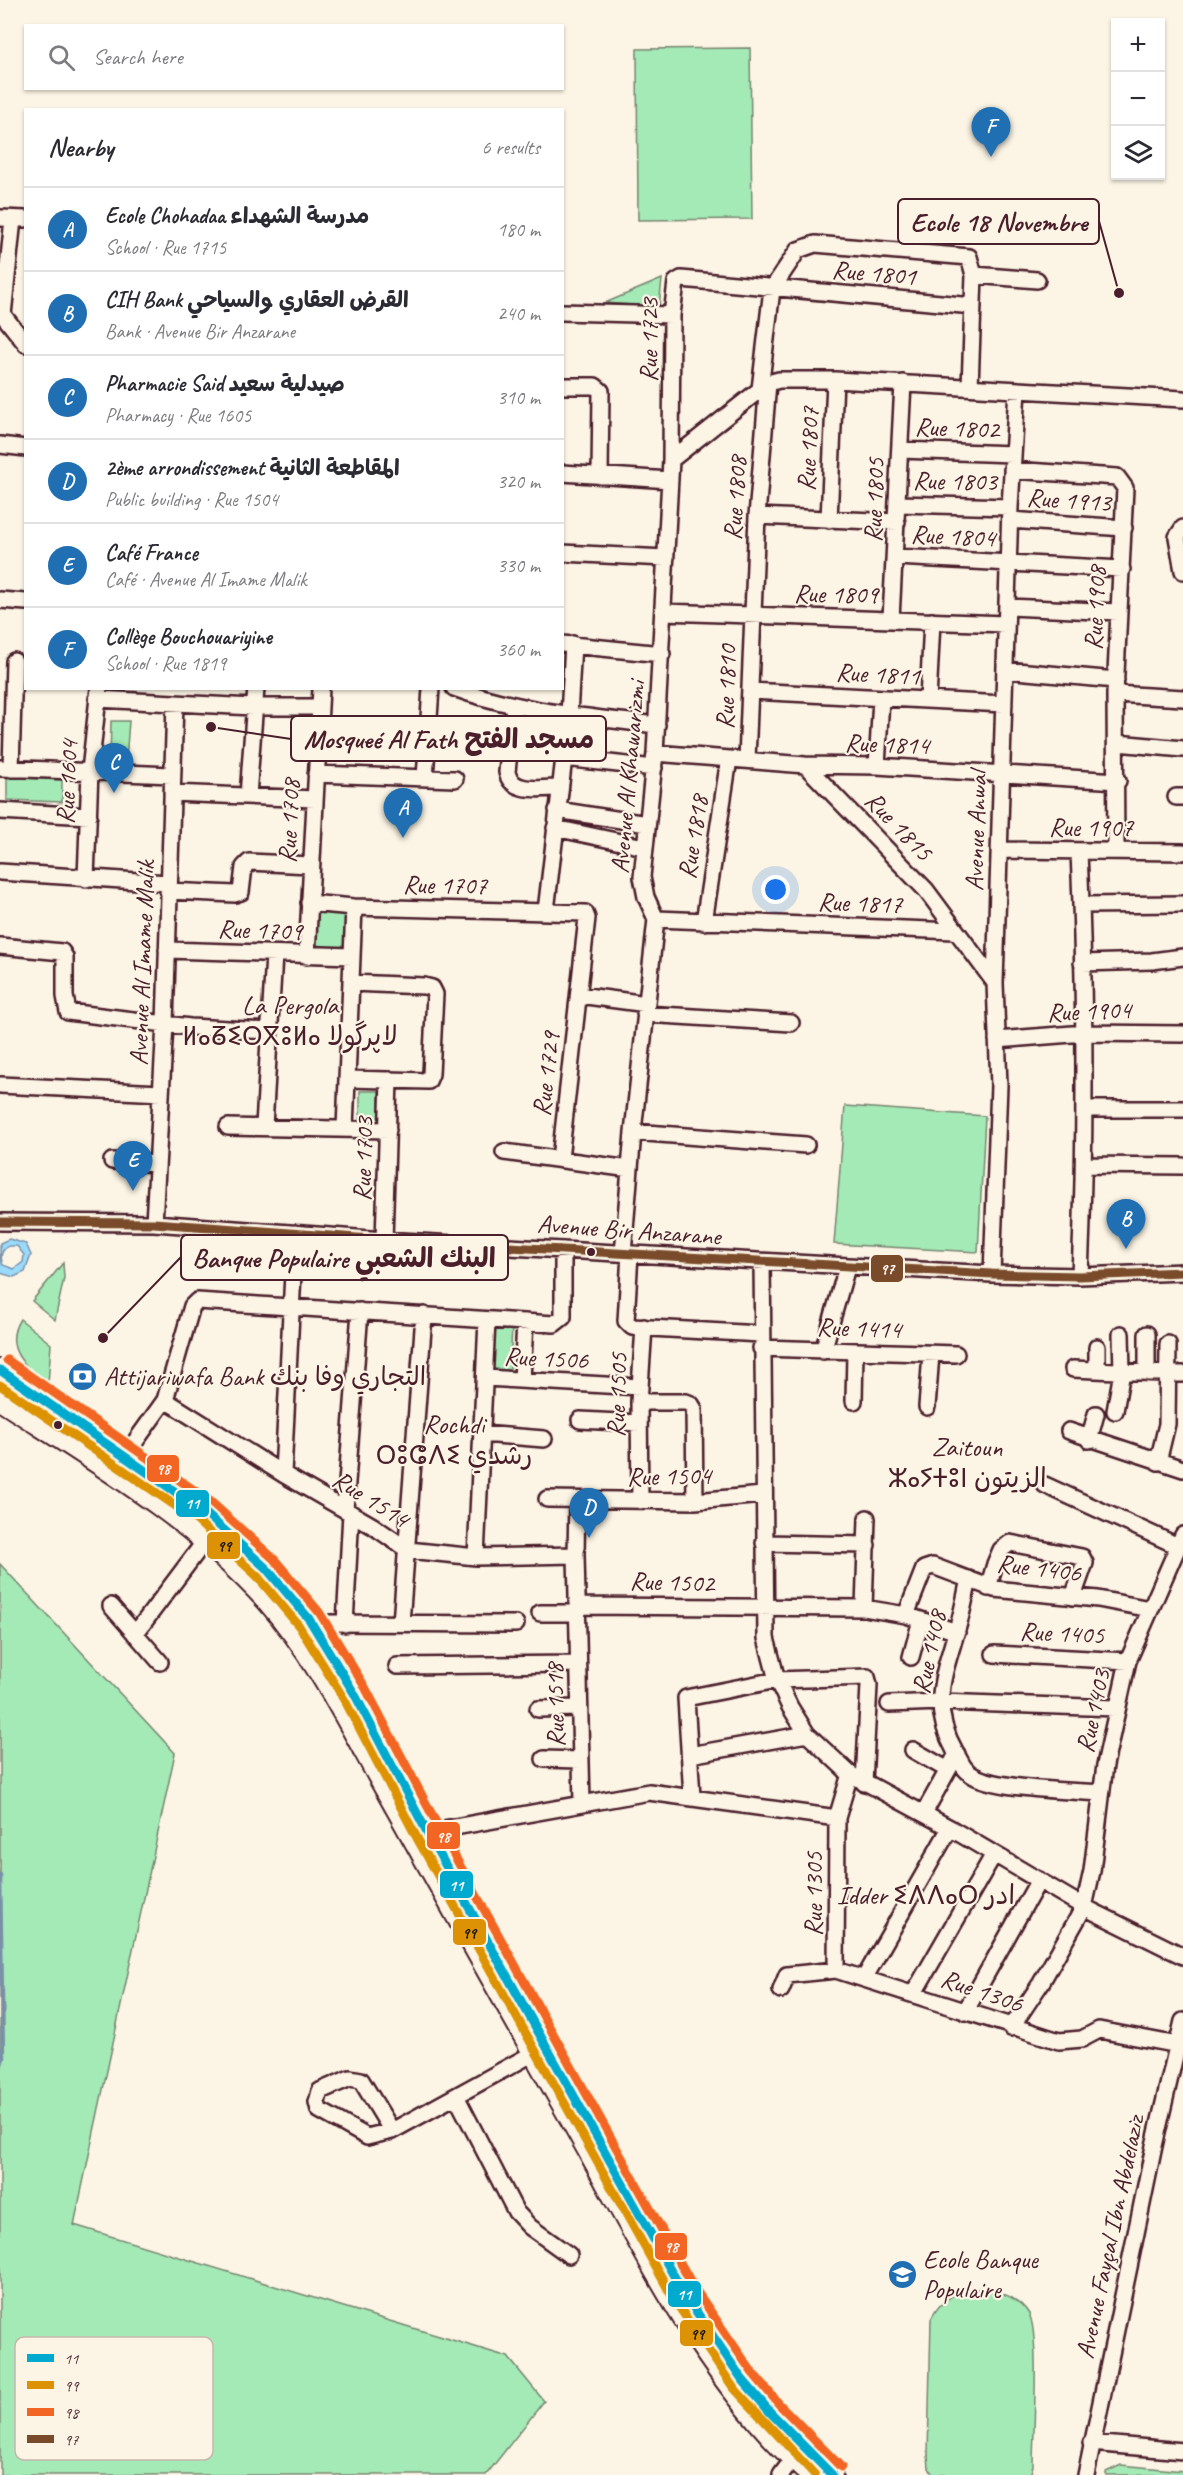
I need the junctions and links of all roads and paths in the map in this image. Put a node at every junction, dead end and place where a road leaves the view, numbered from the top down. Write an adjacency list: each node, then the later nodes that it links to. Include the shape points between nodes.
1 (13, 219): 8 (street, via 3,315)
2 (974, 275): 3 (street); 4 (street, via 972,261 965,255 815,243 798,250); 5 (street)
3 (1037, 280)
4 (772, 289): 5 (street, Rue 1801); 7 (street, Rue 1723, via 681,279 674,284); 12 (street, Rue 1808)
5 (973, 306): 13 (street)
6 (564, 312): 7 (street)
7 (672, 315): 20 (street, Rue 1723)
8 (24, 341)
9 (835, 380): 10 (street); 12 (street, via 779,380); 28 (street, Rue 1807)
10 (903, 383): 13 (street); 18 (street, Rue 1805)
11 (564, 386): 23 (street, via 595,386 601,391)
12 (764, 386): 20 (street); 27 (street, Rue 1808)
13 (970, 387): 14 (street)
14 (1017, 390): 15 (street); 19 (street, Avenue Anwal)
15 (1183, 399)
16 (0, 446): 17 (street)
17 (24, 448)
18 (900, 450): 19 (street, Rue 1802); 25 (street, Rue 1805)
19 (1013, 454): 21 (street, Avenue Anwal)
20 (671, 460): 24 (street, Avenue Al Khawarizmi)
21 (1012, 470): 26 (street, Avenue Anwal); 30 (street, Rue 1908, via 1117,477 1125,488)
22 (564, 473): 23 (street)
23 (600, 476): 24 (street)
24 (670, 480): 34 (street, Avenue Al Khawarizmi)
25 (898, 504): 26 (street, Rue 1803); 29 (street, Rue 1805)
26 (1010, 513): 30 (street, Rue 1913); 35 (street, Avenue Anwal)
27 (757, 516): 28 (street); 43 (street, Rue 1808)
28 (828, 520): 29 (street)
29 (897, 522): 33 (street, Rue 1805)
30 (1124, 528): 36 (street, Rue 1908)
31 (1183, 528): 37 (street, via 1177,537)
32 (564, 553): 34 (street)
33 (896, 557): 35 (street, Rue 1804); 44 (street, Rue 1805)
34 (666, 558): 41 (street, Avenue Al Khawarizmi)
35 (1009, 563): 36 (street, Rue 1804); 40 (street, Avenue Anwal)
36 (1122, 569): 42 (street, Rue 1908)
37 (1183, 571)
38 (0, 600): 39 (street)
39 (24, 602)
40 (1007, 608): 42 (street); 46 (street, Avenue Anwal)
41 (664, 612): 43 (street, Rue 1809); 48 (street, Avenue Al Khawarizmi)
42 (1118, 612): 52 (street, Rue 1908)
43 (752, 616): 44 (street, Rue 1809); 57 (street, Rue 1810)
44 (891, 619): 45 (street, Rue 1809)
45 (932, 621): 46 (street, Rue 1809); 62 (street)
46 (1006, 624): 50 (street, Avenue Anwal)
47 (568, 644): 48 (street); 68 (street)
48 (662, 654): 69 (street, Avenue Al Khawarizmi)
49 (14, 661): 51 (street)
50 (1005, 670): 52 (street); 64 (street, Avenue Anwal)
51 (7, 681): 78 (street)
52 (1115, 687): 60 (street); 70 (street, Rue 1908)
53 (256, 690): 66 (street)
54 (321, 690): 67 (street, Rue 1708)
55 (431, 690): 83 (street)
56 (465, 690): 59 (street)
57 (750, 691): 61 (street, Rue 1811); 75 (street, Rue 1810)
58 (98, 694): 63 (street); 79 (street, Rue 1604)
59 (494, 695): 65 (street)
60 (1183, 698)
61 (880, 699): 62 (street, Rue 1811); 77 (street)
62 (928, 700): 64 (street, Rue 1811)
63 (175, 704): 66 (street); 82 (street, Avenue Al Imame Malik)
64 (1004, 704): 80 (street, Avenue Anwal)
65 (514, 706): 68 (street); 86 (street, via 508,780 522,787)
66 (254, 707): 67 (street); 88 (street)
67 (320, 707): 81 (street, Rue 1708)
68 (570, 715): 69 (street); 72 (street)
69 (657, 725): 74 (street, Avenue Al Khawarizmi)
70 (1117, 743): 71 (street); 85 (street, Rue 1908)
71 (1183, 748)
72 (564, 758): 74 (street, Rue 1814); 86 (street)
73 (729, 759): 74 (street, Rue 1814); 75 (street, Rue 1814); 111 (street, Rue 1818)
74 (655, 760): 93 (street, Avenue Al Khawarizmi)
75 (747, 760): 76 (street, Rue 1814)
76 (805, 765): 77 (street, Rue 1814); 112 (street, Rue 1815, via 926,890)
77 (877, 766): 80 (street, Rue 1814)
78 (6, 769): 79 (street)
79 (90, 771): 82 (street); 92 (street, Rue 1604)
80 (1002, 773): 85 (street, Rue 1814); 96 (street, Avenue Anwal)
81 (316, 774): 83 (street); 89 (street, Rue 1708)
82 (172, 775): 87 (street, Avenue Al Imame Malik)
83 (425, 778): 84 (street)
84 (455, 779)
85 (1118, 781): 97 (street, Rue 1908)
86 (560, 788): 90 (street)
87 (172, 793): 88 (street); 103 (street, Avenue Al Imame Malik)
88 (248, 796): 89 (street)
89 (315, 799): 100 (street, Rue 1708)
90 (557, 810): 93 (street); 94 (street)
91 (0, 811): 92 (street)
92 (88, 816): 102 (street, Rue 1604)
93 (647, 824): 95 (street, Avenue Al Khawarizmi)
94 (555, 828): 95 (street); 108 (street)
95 (645, 847): 110 (street, Avenue Al Khawarizmi, via 645,897)
96 (999, 850): 98 (street, Rue 1907); 121 (street, Avenue Anwal)
97 (1116, 850): 98 (street, Rue 1907); 99 (street, Rue 1907)
98 (1079, 851): 106 (street)
99 (1183, 852)
100 (310, 865): 103 (street, via 249,862 244,867 241,892 235,894); 104 (street, Rue 1708)
101 (0, 872): 102 (street)
102 (87, 879): 103 (street)
103 (168, 887): 114 (street, Avenue Al Imame Malik)
104 (309, 903): 107 (street, Rue 1707); 116 (street, Rue 1708)
105 (1183, 904): 106 (street)
106 (1081, 905): 119 (street)
107 (354, 907): 108 (street, Rue 1707); 117 (street)
108 (546, 911): 109 (street, Rue 1707)
109 (580, 912): 122 (street, Rue 1729, via 586,918)
110 (656, 920): 111 (street, Rue 1817); 123 (street, Avenue Al Khawarizmi)
111 (704, 922): 112 (street, Rue 1817)
112 (955, 931): 121 (street, Rue 1815)
113 (0, 946): 125 (street, via 62,952 68,1012)
114 (167, 950): 115 (street, Rue 1709); 125 (street, Avenue Al Imame Malik)
115 (274, 955): 116 (street, Rue 1709); 126 (street)
116 (307, 956): 117 (street, Rue 1709)
117 (352, 956): 120 (street)
118 (1183, 957): 119 (street)
119 (1082, 963): 127 (street)
120 (351, 983): 130 (street); 131 (street, via 432,987 435,994 430,1078 423,1082)
121 (995, 983): 129 (street, Avenue Anwal)
122 (579, 995): 123 (street); 143 (street, Rue 1729)
123 (646, 1009): 124 (street); 140 (street, Avenue Al Khawarizmi)
124 (791, 1023)
125 (165, 1024): 126 (street); 133 (street, Avenue Al Imame Malik)
126 (270, 1031): 136 (street)
127 (1085, 1033): 128 (street, Rue 1904); 129 (street, Rue 1904); 134 (street)
128 (1183, 1034)
129 (997, 1040): 158 (street, Avenue Anwal)
130 (347, 1079): 131 (street); 138 (street)
131 (389, 1080): 139 (street, Rue 1703)
132 (0, 1085): 133 (street)
133 (161, 1093): 145 (street, Avenue Al Imame Malik)
134 (1084, 1109): 135 (street); 146 (street)
135 (1183, 1109)
136 (264, 1126): 137 (street); 138 (street)
137 (228, 1127)
138 (345, 1129): 139 (street)
139 (388, 1130): 152 (street, Rue 1703)
140 (633, 1132): 141 (street); 148 (street, Avenue Al Khawarizmi)
141 (806, 1145)
142 (504, 1152): 143 (street)
143 (560, 1159): 148 (street)
144 (112, 1161): 145 (street)
145 (156, 1164): 150 (street, Avenue Al Imame Malik)
146 (1084, 1165): 147 (street); 159 (street)
147 (1183, 1166)
148 (630, 1170): 154 (street, Avenue Al Khawarizmi)
149 (0, 1222): 150 (street, Avenue Bir Anzarane)
150 (154, 1223): 151 (street, Avenue Bir Anzarane)
151 (295, 1233): 152 (street, Avenue Bir Anzarane); 160 (street)
152 (384, 1240): 153 (street, Avenue Bir Anzarane)
153 (563, 1250): 154 (street, Avenue Bir Anzarane); 164 (street, via 563,1317 554,1324)
154 (627, 1254): 155 (street, Avenue Bir Anzarane); 165 (street, Rue 1505, via 626,1321 632,1327)
155 (762, 1262): 156 (street, Avenue Bir Anzarane); 168 (street)
156 (847, 1267): 158 (street, Avenue Bir Anzarane); 171 (street)
157 (1183, 1272): 159 (street, Avenue Bir Anzarane)
158 (992, 1274): 159 (street, Avenue Bir Anzarane)
159 (1080, 1276)
160 (291, 1306): 161 (street); 186 (street, via 197,1301 192,1306); 200 (street)
161 (360, 1311): 162 (street); 207 (street)
162 (424, 1315): 163 (street); 213 (street)
163 (487, 1320): 164 (street); 182 (street)
164 (525, 1322): 183 (street)
165 (644, 1327): 168 (street, Rue 1505); 184 (street, Rue 1505)
166 (1121, 1334): 178 (street)
167 (1147, 1334): 179 (street)
168 (761, 1341): 171 (street, Rue 1414); 202 (street)
169 (1168, 1344): 180 (street)
170 (1097, 1347): 177 (street)
171 (823, 1351): 172 (street, Rue 1414)
172 (855, 1352): 173 (street, Rue 1414); 187 (street)
173 (931, 1354): 174 (street, Rue 1414); 188 (street)
174 (956, 1354)
175 (1073, 1369): 177 (street)
176 (0, 1370): 197 (main road)
177 (1097, 1370): 178 (street)
178 (1122, 1372): 179 (street); 189 (street)
179 (1147, 1372): 180 (street)
180 (1167, 1373): 181 (street); 198 (street, via 1167,1424)
181 (1183, 1374)
182 (485, 1378): 183 (street, Rue 1506); 194 (street)
183 (522, 1380): 184 (street, Rue 1506)
184 (640, 1394): 192 (street, Rue 1505); 206 (street, Rue 1506, via 686,1402 694,1409)
185 (0, 1400): 210 (main road, via 157,1503)
186 (165, 1400): 197 (street); 200 (street, Rue 1514)
187 (854, 1401)
188 (927, 1407)
189 (1115, 1411)
190 (1096, 1414): 196 (street)
191 (580, 1420): 192 (street)
192 (639, 1423): 205 (street, Rue 1505)
193 (1069, 1431): 196 (street)
194 (482, 1434): 195 (street); 215 (street)
195 (544, 1439)
196 (1089, 1440): 198 (street)
197 (125, 1456): 259 (main road, via 237,1540 309,1620 354,1693)
198 (1158, 1462): 199 (street)
199 (1183, 1469)
200 (283, 1474): 207 (street, Rue 1514)
201 (1044, 1485): 209 (street)
202 (763, 1495): 206 (street, Rue 1504); 211 (street)
203 (547, 1499): 204 (street, Rue 1504)
204 (577, 1500): 205 (street, Rue 1504); 214 (street)
205 (640, 1501): 206 (street, Rue 1504)
206 (695, 1501)
207 (348, 1511): 213 (street, Rue 1514); 227 (street)
208 (867, 1518): 212 (street)
209 (1180, 1540): 222 (street, Rue 1403)
210 (205, 1541): 231 (street); 272 (main road, via 297,1638)
211 (764, 1543): 212 (street); 221 (street)
212 (867, 1545): 220 (street)
213 (408, 1550): 215 (street, Rue 1514); 228 (street)
214 (576, 1555): 215 (street, Rue 1514); 223 (street)
215 (476, 1557)
216 (969, 1579): 217 (street, Rue 1406); 225 (street, Rue 1406, via 933,1566 924,1569); 230 (street, Rue 1408)
217 (988, 1588): 218 (street, Rue 1406); 218 (street, via 1002,1550 1010,1543 1021,1544 1082,1557 1085,1563)
218 (1073, 1597): 222 (street, Rue 1406)
219 (111, 1606): 231 (street)
220 (864, 1608): 221 (street, Rue 1502); 225 (street, Rue 1502)
221 (765, 1609): 223 (street, Rue 1502, via 613,1605); 238 (street, via 769,1657)
222 (1150, 1609): 234 (street, Rue 1403)
223 (578, 1610): 224 (street, Rue 1502); 236 (street, Rue 1518)
224 (540, 1613)
225 (913, 1618): 230 (street, Rue 1502); 233 (street)
226 (326, 1623): 227 (street)
227 (345, 1623): 228 (street)
228 (401, 1623): 229 (street)
229 (516, 1623)
230 (957, 1632): 239 (street, Rue 1408, via 944,1669)
231 (135, 1634): 235 (street)
232 (994, 1654): 234 (street, Rue 1405)
233 (911, 1657)
234 (1128, 1661): 242 (street, Rue 1403)
235 (160, 1662)
236 (578, 1664): 237 (street); 241 (street, Rue 1518)
237 (397, 1666)
238 (777, 1680): 244 (street); 247 (street, via 684,1700); 252 (street, via 867,1677)
239 (940, 1702): 240 (street); 242 (street); 246 (street, Rue 1408, via 944,1729)
240 (889, 1704)
241 (579, 1708): 243 (street); 249 (street, Rue 1518)
242 (1116, 1708): 253 (street, Rue 1403)
243 (538, 1709)
244 (807, 1734): 247 (street); 251 (street)
245 (913, 1750): 250 (street)
246 (957, 1754): 250 (street); 253 (street, Rue 1408, via 968,1772 984,1779 1025,1787)
247 (690, 1755): 254 (street)
248 (544, 1759): 249 (street)
249 (580, 1760): 255 (street, Rue 1518)
250 (948, 1770): 256 (street)
251 (850, 1774): 252 (street); 257 (street, Rue 1305)
252 (864, 1783): 256 (street)
253 (1101, 1793): 262 (street, Rue 1403)
254 (692, 1797): 255 (street, via 649,1792); 257 (street)
255 (582, 1803): 259 (street)
256 (924, 1813): 258 (street)
257 (837, 1818): 264 (street, Rue 1305)
258 (950, 1828): 260 (street); 265 (street)
259 (427, 1832): 272 (main road)
260 (994, 1854): 261 (street); 267 (street)
261 (1039, 1880): 262 (street); 268 (street)
262 (1084, 1907): 263 (street); 270 (street, Rue 1403)
263 (1183, 1956)
264 (836, 1970): 265 (street, Rue 1306); 266 (street, Rue 1306, via 786,1975)
265 (865, 1977): 267 (street, Rue 1306)
266 (781, 1990)
267 (914, 1993): 268 (street, Rue 1306)
268 (965, 2012): 270 (street, Rue 1306)
269 (1183, 2021): 271 (street, Avenue Fayçal Ibn Abdelaziz)
270 (1011, 2028): 271 (street, Rue 1306, via 1059,2041 1082,2038 1099,2030)
271 (1178, 2045): 276 (street, Avenue Fayçal Ibn Abdelaziz)
272 (539, 2049): 273 (street); 278 (main road, via 683,2292)
273 (456, 2096): 274 (street); 275 (street, via 516,2212 530,2227)
274 (392, 2131): 274 (street, via 367,2137 323,2114 317,2102 320,2091 350,2078 361,2080)
275 (569, 2254)
276 (1091, 2443): 277 (street); 279 (street, Avenue Fayçal Ibn Abdelaziz)
277 (1183, 2451)
278 (792, 2460): 280 (main road); 281 (main road)
279 (1085, 2471)
280 (810, 2475)
281 (832, 2475)

